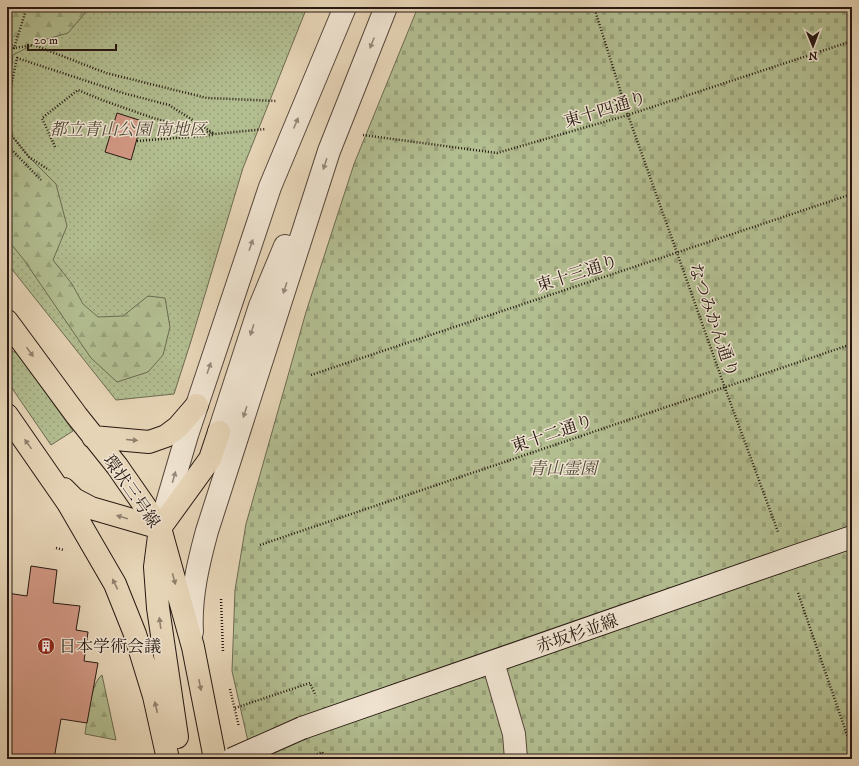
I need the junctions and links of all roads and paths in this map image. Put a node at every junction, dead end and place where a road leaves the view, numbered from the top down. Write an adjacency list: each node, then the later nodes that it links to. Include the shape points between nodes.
1 (27, 7): 7 (path)
2 (345, 7): 28 (street, one-way to 2, via 270,187)
3 (386, 7): 22 (street, one-way to 22)
4 (594, 7): 12 (path, なつみかん通り)
5 (852, 40): 12 (path, 東十四通り)
6 (7, 41): 7 (path)
7 (14, 48): 8 (path); 9 (path, via 34,45 106,73 207,98)
8 (7, 50)
9 (284, 102)
10 (7, 105): 14 (path, via 17,58 123,93 169,104)
11 (7, 109): 19 (path, via 12,136 29,157)
12 (628, 116): 15 (path, 東十四通り, via 497,153); 23 (path, なつみかん通り)
13 (272, 128): 14 (path)
14 (215, 134): 16 (path); 18 (path, via 153,118 78,90 42,118)
15 (358, 135)
16 (137, 141)
17 (7, 145): 20 (path)
18 (55, 147)
19 (49, 170)
20 (41, 180)
21 (852, 194): 23 (path, 東十三通り)
22 (304, 213): 30 (street, one-way to 30, via 260,306); 39 (street, one-way to 39, via 199,559 191,615)
23 (677, 252): 26 (path, 東十三通り); 27 (path, なつみかん通り)
24 (7, 320): 31 (main road, 環状三号線, one-way to 31)
25 (852, 344): 27 (path, 東十二通り)
26 (310, 375)
27 (725, 388): 34 (path, なつみかん通り); 36 (path, 東十二通り)
28 (197, 405): 31 (main road, one-way to 28, via 149,442 166,436 178,427); 33 (street, one-way to 28)
29 (7, 415): 32 (main road, one-way to 29)
30 (219, 432): 33 (main road, via 210,459)
31 (93, 437): 33 (main road, 環状三号線, via 117,466)
32 (48, 474): 33 (main road, one-way to 32, via 91,508 74,499); 47 (main road, one-way to 32, via 154,696 137,641 115,584)
33 (160, 528): 39 (main road, 環状三号線, one-way to 39); 48 (main road, one-way to 33, via 158,608 155,567)
34 (778, 532)
35 (852, 537): 41 (street, 赤坂杉並線)
36 (260, 545)
37 (798, 593): 46 (path)
38 (221, 597): 40 (path)
39 (193, 647): 49 (main road, 環状三号線, one-way to 49)
40 (223, 656)
41 (493, 662): 50 (street, 赤坂杉並線, bridge, via 302,728); 53 (street, via 514,734)
42 (230, 686): 44 (path)
43 (316, 696): 44 (path, bridge, via 310,683)
44 (235, 708): 45 (path)
45 (239, 730)
46 (852, 749)
47 (168, 759)
48 (180, 759)
49 (215, 759)
50 (232, 759)
51 (306, 759): 52 (path, via 322,752)
52 (326, 759)
53 (516, 759)

